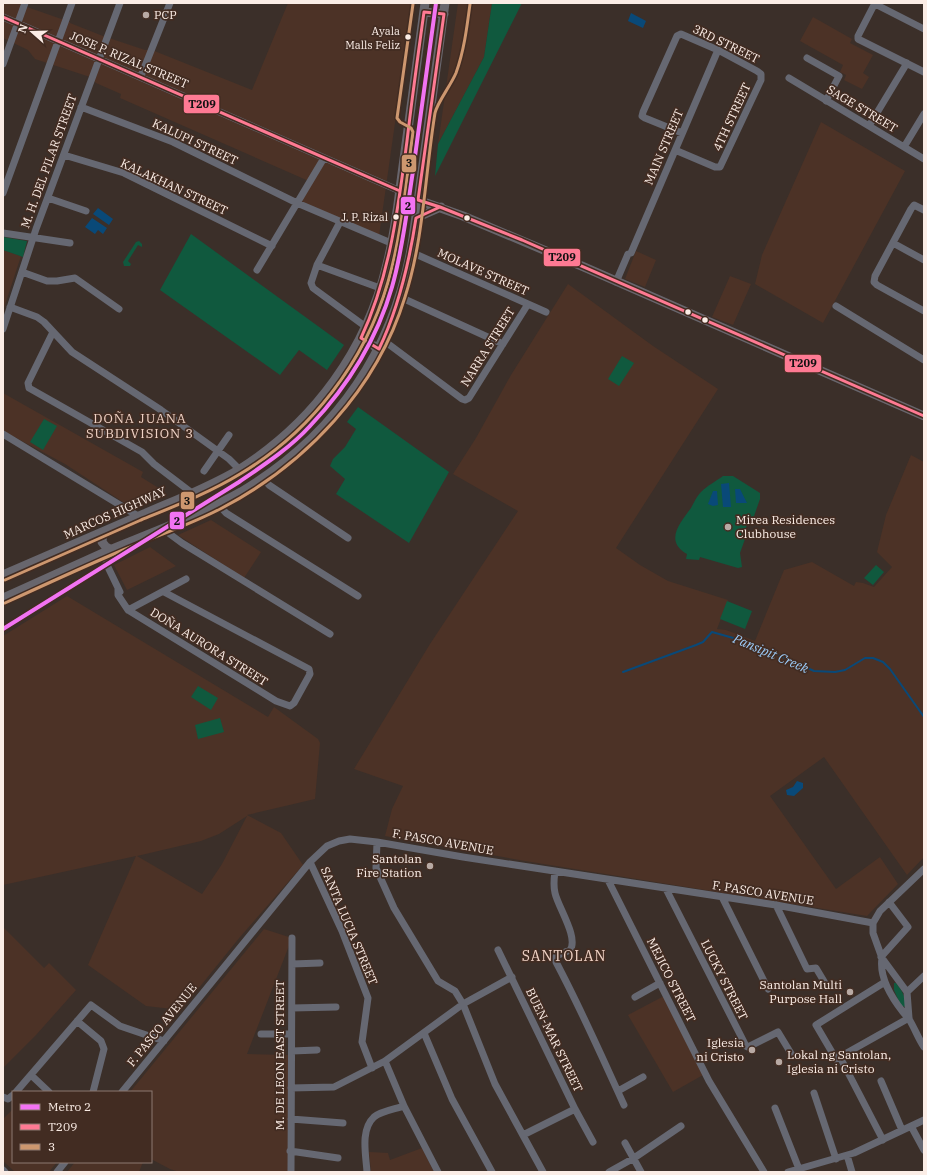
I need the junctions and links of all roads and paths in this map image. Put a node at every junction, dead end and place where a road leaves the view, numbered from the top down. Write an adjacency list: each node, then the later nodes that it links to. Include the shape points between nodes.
1 (25, 3): 10 (street)
2 (72, 3): 12 (street)
3 (120, 3): 14 (street, M. H. DEL PILAR STREET)
4 (170, 3): 19 (street)
5 (446, 3): 8 (main road)
6 (875, 3): 11 (street); 16 (street, via 858,36 860,41)
7 (424, 8): 8 (main road); 32 (main road, MARCOS HIGHWAY)
8 (444, 14): 35 (main road)
9 (3, 17): 10 (street, JOSE P. RIZAL STREET)
10 (19, 24): 12 (street, JOSE P. RIZAL STREET); 17 (street)
11 (924, 29)
12 (59, 41): 14 (street, JOSE P. RIZAL STREET); 33 (street)
13 (718, 50): 21 (street, 3RD STREET, via 757,71 761,74); 26 (street, MAIN STREET); 26 (street, 3RD STREET, via 681,34 676,36 642,112 645,118)
14 (98, 58): 19 (street, JOSE P. RIZAL STREET); 23 (street, M. H. DEL PILAR STREET)
15 (808, 58): 22 (street, via 837,74 839,79)
16 (907, 63): 18 (street); 25 (street)
17 (3, 64)
18 (924, 72)
19 (141, 76): 30 (street, JOSE P. RIZAL STREET)
20 (789, 78): 22 (street, SAGE STREET)
21 (761, 80): 28 (street, 4TH STREET, via 720,167)
22 (826, 101): 25 (street, SAGE STREET)
23 (81, 107): 29 (street, M. H. DEL PILAR STREET); 36 (street, KALUPI STREET, via 173,142)
24 (924, 114): 27 (street)
25 (869, 126): 27 (street, SAGE STREET)
26 (682, 133): 28 (street, MAIN STREET)
27 (904, 147): 31 (street, SAGE STREET)
28 (675, 150): 53 (street, MAIN STREET)
29 (64, 155): 34 (street, M. H. DEL PILAR STREET); 47 (street, KALAKHAN STREET, via 124,173)
30 (324, 158): 32 (street, JOSE P. RIZAL STREET); 36 (street)
31 (924, 159)
32 (400, 191): 45 (main road, MARCOS HIGHWAY)
33 (3, 193)
34 (48, 198): 39 (street); 43 (street, M. H. DEL PILAR STREET)
35 (418, 200): 37 (main road); 40 (main road)
36 (297, 203): 41 (street); 47 (street)
37 (441, 207): 40 (main road); 53 (main road)
38 (924, 210): 46 (street, via 914,206)
39 (86, 211)
40 (416, 218): 48 (main road)
41 (340, 222): 45 (street); 50 (street)
42 (3, 233): 43 (street)
43 (33, 237): 44 (street); 52 (street, M. H. DEL PILAR STREET)
44 (70, 243)
45 (391, 243): 54 (main road, MARCOS HIGHWAY)
46 (893, 243): 49 (street); 60 (street, via 874,282)
47 (272, 246): 51 (street)
48 (411, 252): 55 (main road); 56 (street, MOLAVE STREET)
49 (924, 260)
50 (317, 265): 54 (street); 62 (street, via 311,283 313,288)
51 (257, 270)
52 (22, 272): 58 (street, M. H. DEL PILAR STREET); 59 (street, via 47,281 75,278)
53 (619, 283): 70 (main road)
54 (380, 288): 62 (main road, MARCOS HIGHWAY)
55 (400, 297): 66 (main road); 67 (street)
56 (528, 304): 61 (street, MOLAVE STREET); 67 (street, NARRA STREET)
57 (836, 306): 69 (street)
58 (10, 307): 63 (street, M. H. DEL PILAR STREET); 64 (street, via 37,317)
59 (119, 309)
60 (924, 311)
61 (546, 312)
62 (366, 327): 65 (main road, MARCOS HIGHWAY)
63 (3, 329)
64 (53, 332): 73 (street, via 72,352 161,410); 77 (street, via 28,384 29,388 142,452)
65 (361, 338): 68 (main road); 74 (main road, MARCOS HIGHWAY, via 334,382 312,410 270,448)
66 (383, 340): 67 (street, NARRA STREET, via 462,400 469,398); 68 (main road)
67 (503, 344)
68 (379, 349): 76 (main road, via 354,391 326,426 293,456)
69 (924, 360)
70 (924, 416)
71 (3, 434): 79 (street)
72 (229, 435): 73 (street)
73 (218, 452): 74 (street); 75 (street)
74 (239, 469): 77 (main road, MARCOS HIGHWAY)
75 (204, 471)
76 (263, 478): 78 (main road); 83 (street, via 269,485)
77 (192, 493): 79 (main road, MARCOS HIGHWAY)
78 (218, 504): 80 (main road); 88 (street, via 226,513)
79 (138, 516): 81 (main road, MARCOS HIGHWAY)
80 (163, 529): 84 (main road); 91 (street)
81 (103, 532): 82 (main road, MARCOS HIGHWAY); 84 (main road)
82 (92, 536): 84 (main road); 85 (main road, MARCOS HIGHWAY)
83 (348, 538)
84 (105, 553): 89 (main road); 90 (street, via 118,595)
85 (3, 575)
86 (186, 579): 87 (street)
87 (164, 592): 90 (street); 90 (street, DOÑA AURORA STREET, via 309,669 310,674 294,703 290,706 276,700)
88 (358, 596)
89 (3, 598)
90 (128, 610)
91 (330, 634)
92 (377, 842): 93 (street, F. PASCO AVENUE, via 350,839 339,841 327,846); 95 (street, F. PASCO AVENUE); 115 (street, via 376,868 394,908 438,981 455,991)
93 (310, 862): 123 (street, F. PASCO AVENUE); 130 (street, SANTA LUCIA STREET, via 342,931 368,998 362,1042)
94 (924, 870): 99 (street)
95 (555, 871): 96 (street, F. PASCO AVENUE); 139 (street, via 555,895 573,942 570,950 556,956 555,959)
96 (608, 880): 97 (street, F. PASCO AVENUE); 110 (street, MEJICO STREET)
97 (666, 889): 98 (street, F. PASCO AVENUE); 127 (street, LUCKY STREET, via 746,1046 778,1032)
98 (722, 898): 100 (street, F. PASCO AVENUE); 112 (street)
99 (889, 902): 101 (street); 104 (street, via 908,927)
100 (776, 905): 101 (street, F. PASCO AVENUE); 111 (street, via 807,970 816,968)
101 (873, 923): 104 (street, via 873,933)
102 (292, 938): 106 (street, M. DE LEON EAST STREET)
103 (498, 950): 108 (street, BUEN-MAR STREET)
104 (881, 958): 109 (street); 113 (street)
105 (320, 963): 106 (street)
106 (292, 964): 117 (street, M. DE LEON EAST STREET)
107 (924, 976): 113 (street)
108 (512, 977): 115 (street); 146 (street, BUEN-MAR STREET)
109 (885, 982): 118 (street); 128 (street, via 816,1025 836,1059)
110 (660, 983): 114 (street); 173 (street, MEJICO STREET, via 709,1081)
111 (825, 983)
112 (768, 989)
113 (907, 992): 118 (street)
114 (635, 997)
115 (463, 1004): 120 (street); 153 (street, via 495,1084)
116 (336, 1007): 117 (street)
117 (292, 1008): 122 (street, M. DE LEON EAST STREET)
118 (909, 1018): 124 (street); 128 (street)
119 (77, 1021): 123 (street, via 91,1005 120,1026); 131 (street); 137 (street, via 101,1041 104,1048)
120 (424, 1033): 129 (street); 169 (street, via 452,1099)
121 (261, 1034): 122 (street)
122 (291, 1034): 126 (street, M. DE LEON EAST STREET)
123 (164, 1041): 138 (street, F. PASCO AVENUE)
124 (924, 1047)
125 (317, 1050): 126 (street)
126 (292, 1051): 134 (street, M. DE LEON EAST STREET)
127 (792, 1055)
128 (840, 1057): 154 (street)
129 (385, 1061): 130 (street); 143 (street)
130 (372, 1068): 134 (street, via 334,1087)
131 (31, 1075): 135 (street); 136 (street)
132 (643, 1077): 139 (street)
133 (882, 1082): 152 (street)
134 (291, 1088): 147 (street, M. DE LEON EAST STREET)
135 (17, 1091)
136 (48, 1091)
137 (93, 1091)
138 (123, 1091)
139 (618, 1091): 144 (street)
140 (814, 1094): 162 (street)
141 (12, 1096): 142 (street, via 8,1099)
142 (3, 1097)
143 (404, 1106): 167 (street, via 375,1116 367,1126); 168 (street)
144 (624, 1106)
145 (775, 1108): 164 (street)
146 (575, 1109): 153 (street, BUEN-MAR STREET); 155 (street)
147 (291, 1119): 149 (street); 158 (street, M. DE LEON EAST STREET)
148 (924, 1120): 151 (street)
149 (343, 1122)
150 (682, 1126): 161 (street)
151 (911, 1126): 152 (street); 157 (street)
152 (902, 1130): 154 (street)
153 (523, 1135): 170 (street)
154 (883, 1140): 159 (street)
155 (594, 1142)
156 (625, 1143): 161 (street)
157 (924, 1150)
158 (290, 1151): 160 (street); 166 (street, M. DE LEON EAST STREET)
159 (847, 1155): 162 (street); 175 (street)
160 (338, 1158)
161 (634, 1158): 171 (street); 172 (street)
162 (836, 1159): 164 (street)
163 (64, 1163): 165 (street)
164 (799, 1169): 174 (street)
165 (56, 1172)
166 (291, 1172)
167 (367, 1172)
168 (438, 1172)
169 (492, 1172)
170 (543, 1172)
171 (609, 1172)
172 (641, 1172)
173 (764, 1172)
174 (788, 1172)
175 (852, 1172)

